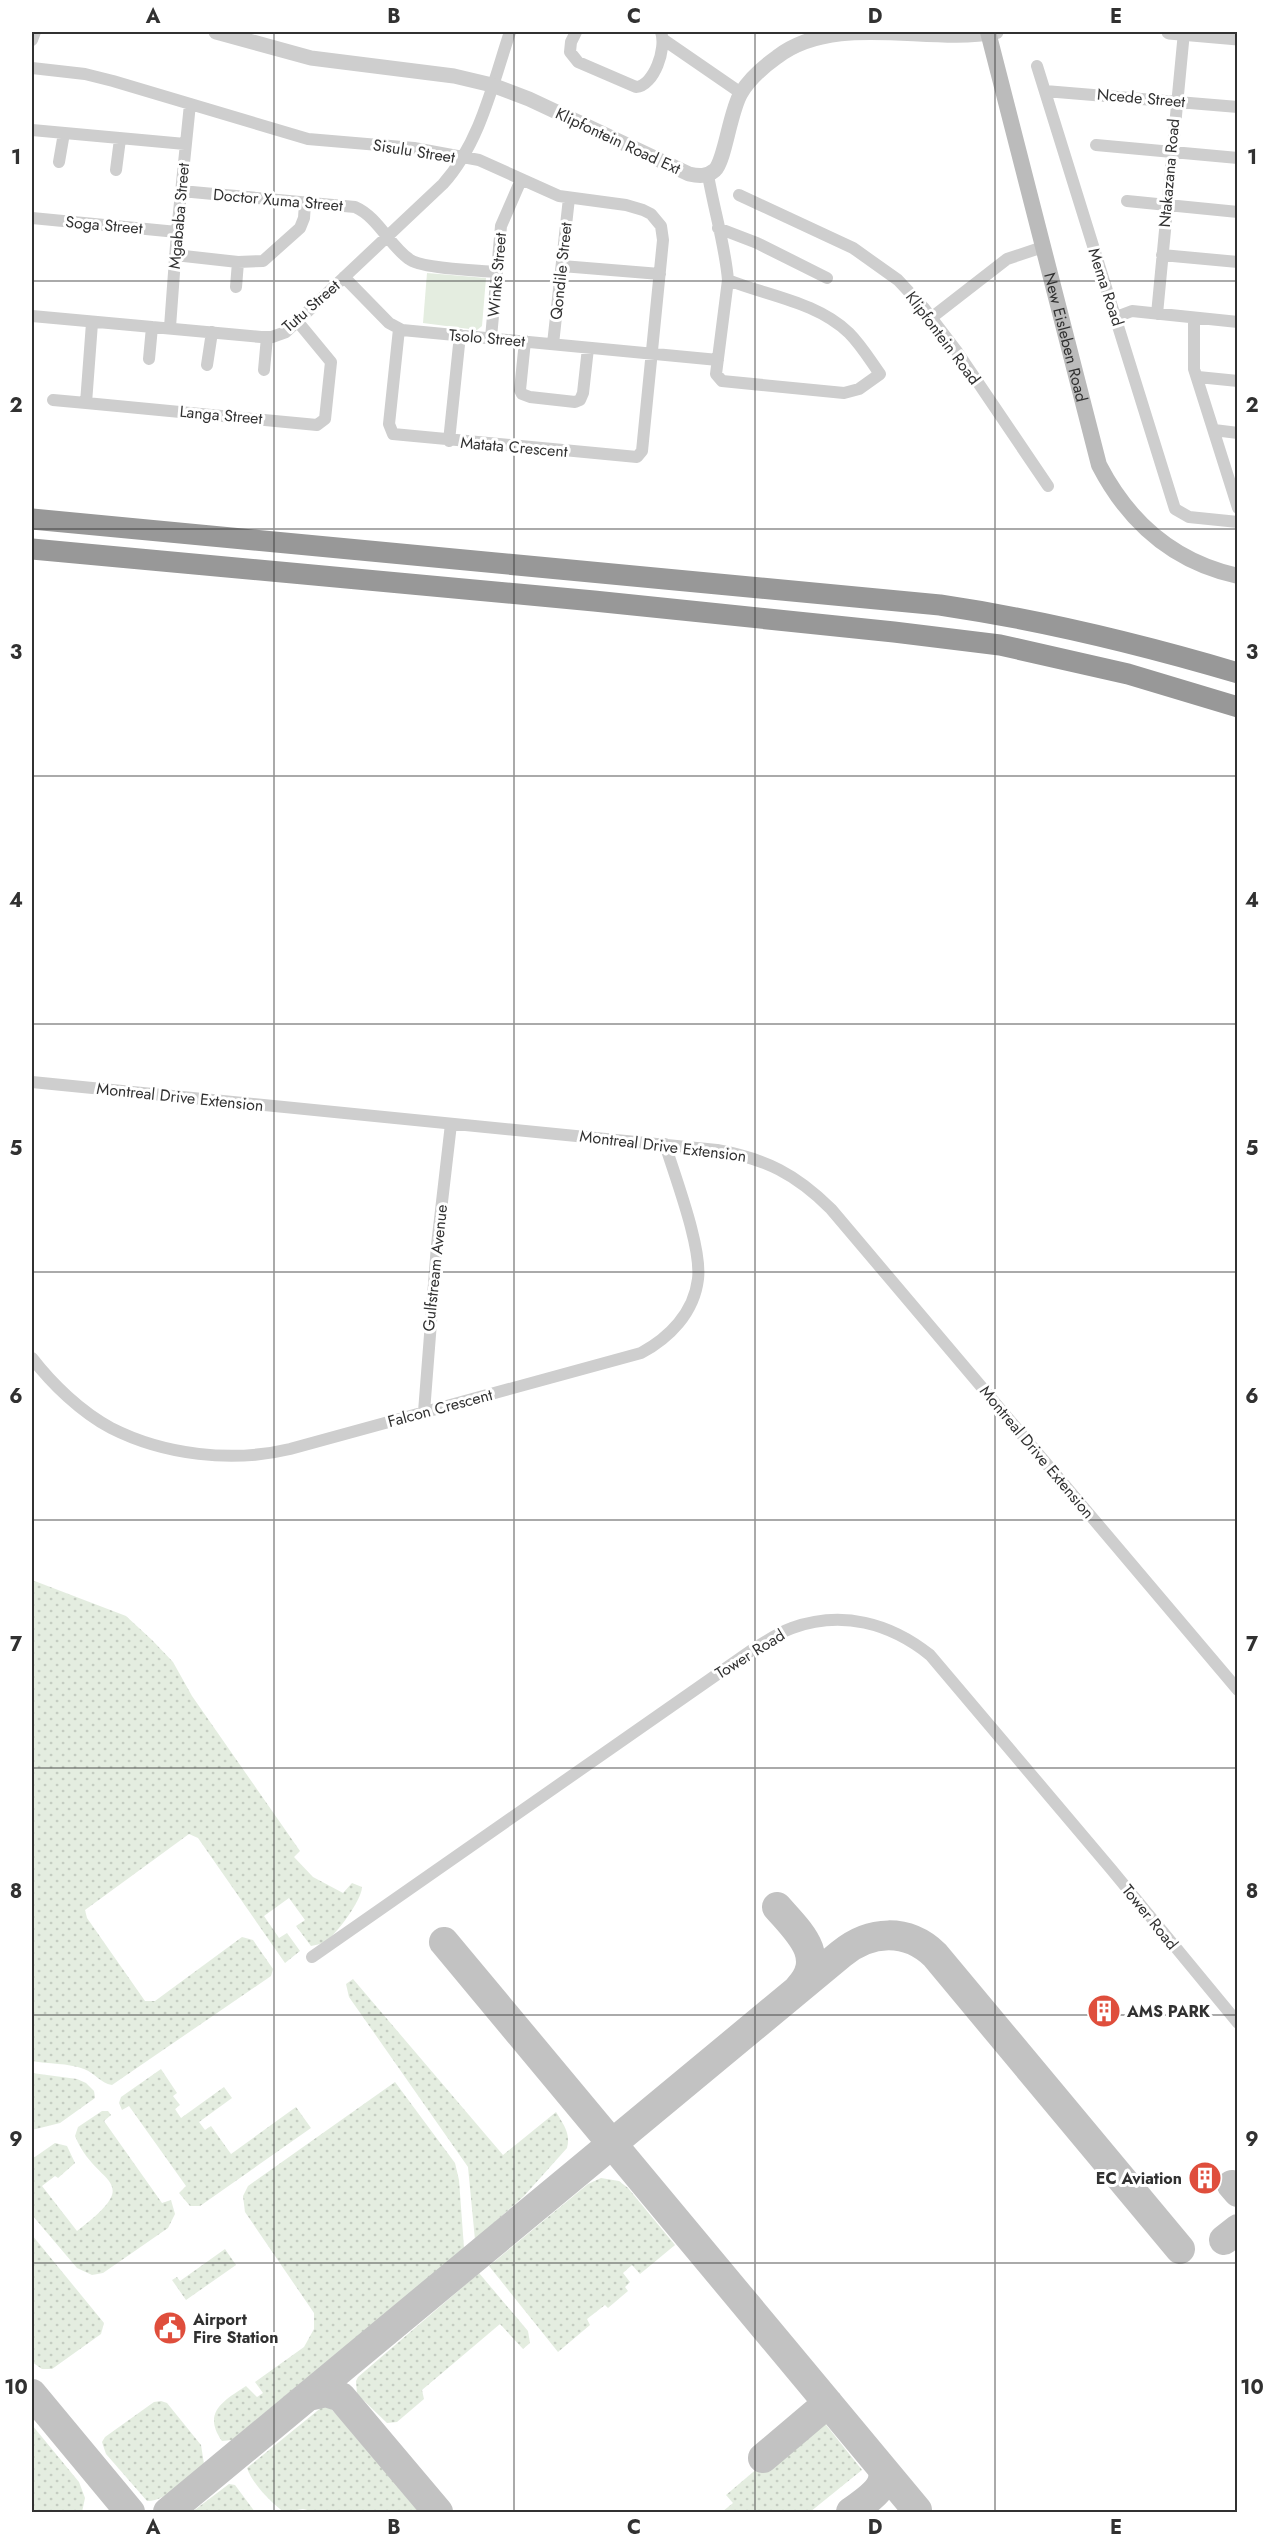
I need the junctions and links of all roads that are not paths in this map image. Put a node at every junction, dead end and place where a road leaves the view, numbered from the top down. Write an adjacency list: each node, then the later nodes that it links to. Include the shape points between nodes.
1 (35, 32): 9 (street)
2 (216, 32): 12 (street, Klipfontein Road Ext, via 311,58)
3 (510, 32): 12 (street, Tutu Street)
4 (576, 32): 7 (street, via 570,52 578,62 636,87 648,82 663,52)
5 (991, 32): 14 (street, via 852,33 810,40 792,46 766,64); 41 (main road, New Eisleben Road)
6 (1179, 32): 8 (street); 15 (street, Ntakazana Road)
7 (663, 36): 14 (street)
8 (1238, 38)
9 (32, 40)
10 (1037, 66): 13 (street, Mema Road)
11 (32, 68): 16 (street, Sisulu Street, via 85,74)
12 (492, 85): 25 (street, Tutu Street); 28 (street, Klipfontein Road Ext, via 689,174)
13 (1045, 91): 15 (street, Ncede Street); 55 (street, Mema Road)
14 (741, 93): 28 (street, via 720,164)
15 (1176, 100): 17 (street, Ncede Street); 23 (street, Ntakazana Road)
16 (190, 104): 21 (street, Mgababa Street); 25 (street, Sisulu Street, via 308,139 414,148)
17 (1238, 106)
18 (32, 130): 19 (street)
19 (64, 133): 20 (street); 26 (street)
20 (120, 139): 21 (street); 27 (street)
21 (185, 144): 30 (street, Mgababa Street)
22 (1096, 145): 23 (street)
23 (1172, 153): 24 (street); 35 (street, Ntakazana Road)
24 (1238, 158)
25 (463, 159): 29 (street, Sisulu Street, via 478,160); 40 (street, Tutu Street, via 443,184)
26 (59, 162)
27 (116, 170)
28 (708, 175): 38 (street)
29 (521, 180): 32 (street, Sisulu Street); 47 (street, Winks Street, via 501,226)
30 (181, 191): 34 (street, Doctor Xuma Street); 39 (street, Mgababa Street)
31 (739, 195): 56 (street, Klipfontein Road, via 853,248 898,280)
32 (569, 198): 46 (street, Qondile Street); 48 (street, Sisulu Street, via 626,205 651,214 663,233)
33 (1127, 201): 35 (street)
34 (305, 203): 40 (street, Doctor Xuma Street, via 359,209); 44 (street, via 300,228 268,258)
35 (1166, 205): 36 (street); 43 (street, Ntakazana Road)
36 (1238, 212)
37 (32, 218): 39 (street, Soga Street)
38 (718, 228): 50 (street); 51 (street)
39 (177, 232): 42 (street, Mgababa Street)
40 (387, 236): 47 (street, Doctor Xuma Street, via 417,264); 49 (street, Tutu Street)
41 (1043, 247): 56 (street, via 1007,259); 88 (main road, New Eisleben Road, via 1104,475 1132,516 1165,546 1201,566)
42 (175, 255): 44 (street); 62 (street, Mgababa Street)
43 (1162, 255): 45 (street); 53 (street, Ntakazana Road)
44 (238, 262): 52 (street)
45 (1238, 262)
46 (562, 266): 48 (street); 69 (street, Qondile Street)
47 (496, 272): 67 (street, Winks Street)
48 (660, 273): 71 (street, Sisulu Street)
49 (344, 278): 58 (street, Tutu Street); 63 (street)
50 (827, 278)
51 (728, 280): 73 (street); 73 (street, via 807,308 838,325 856,341 880,374 852,392 783,388 723,381 716,375)
52 (236, 286)
53 (1156, 314): 55 (street, via 1132,311); 57 (street)
54 (32, 316): 60 (street, Tutu Street)
55 (1116, 317): 86 (street, Mema Road, via 1175,509 1189,517)
56 (931, 318): 83 (street, Klipfontein Road)
57 (1194, 318): 59 (street); 76 (street, via 1194,369)
58 (298, 322): 66 (street, Tutu Street, via 281,334); 79 (street, Langa Street, via 331,362 325,419 321,424)
59 (1238, 322)
60 (92, 323): 61 (street, Tutu Street); 79 (street)
61 (152, 327): 62 (street, Tutu Street); 72 (street)
62 (170, 327): 64 (street, Tutu Street)
63 (399, 329): 65 (street, Tsolo Street); 82 (street, Matata Crescent, via 390,430 396,436)
64 (212, 332): 66 (street, Tutu Street); 74 (street)
65 (460, 335): 67 (street, Tsolo Street); 82 (street)
66 (267, 337): 75 (street)
67 (491, 338): 68 (street, Tsolo Street)
68 (525, 341): 69 (street, Tsolo Street); 70 (street, via 520,390 530,397 580,400)
69 (553, 344): 70 (street, Tsolo Street)
70 (588, 348): 71 (street, Tsolo Street)
71 (651, 353): 73 (street, Tsolo Street); 82 (street, Matata Crescent, via 642,451 637,457)
72 (149, 359)
73 (718, 360)
74 (207, 365)
75 (264, 370)
76 (1198, 377): 77 (street); 80 (street)
77 (1238, 381)
78 (53, 400): 79 (street)
79 (86, 403)
80 (1214, 430): 81 (street); 84 (street)
81 (1238, 433)
82 (449, 441)
83 (1048, 486)
84 (1238, 508)
85 (32, 519): 90 (highway, via 940,605 1056,625)
86 (1238, 522)
87 (32, 549): 89 (highway, via 894,632 1000,645)
88 (1238, 576)
89 (1128, 674): 91 (highway); 92 (highway, via 1152,693)
90 (1238, 674)
91 (1238, 707)
92 (1238, 721)
93 (32, 1082): 94 (street, Montreal Drive Extension)
94 (451, 1124): 95 (street, Montreal Drive Extension); 97 (street, Gulfstream Avenue)
95 (665, 1144): 97 (street, Falcon Crescent, via 698,1264 693,1295 675,1330 641,1353); 98 (street, Montreal Drive Extension, via 749,1156 774,1165 813,1191)
96 (32, 1358): 97 (street, Falcon Crescent, via 62,1391 110,1428 196,1454 274,1453)
97 (424, 1412)
98 (1238, 1690)
99 (312, 1957): 100 (street, Tower Road, via 752,1650 791,1628 819,1620 837,1620 861,1622 901,1634 930,1656)
100 (1238, 2023)

